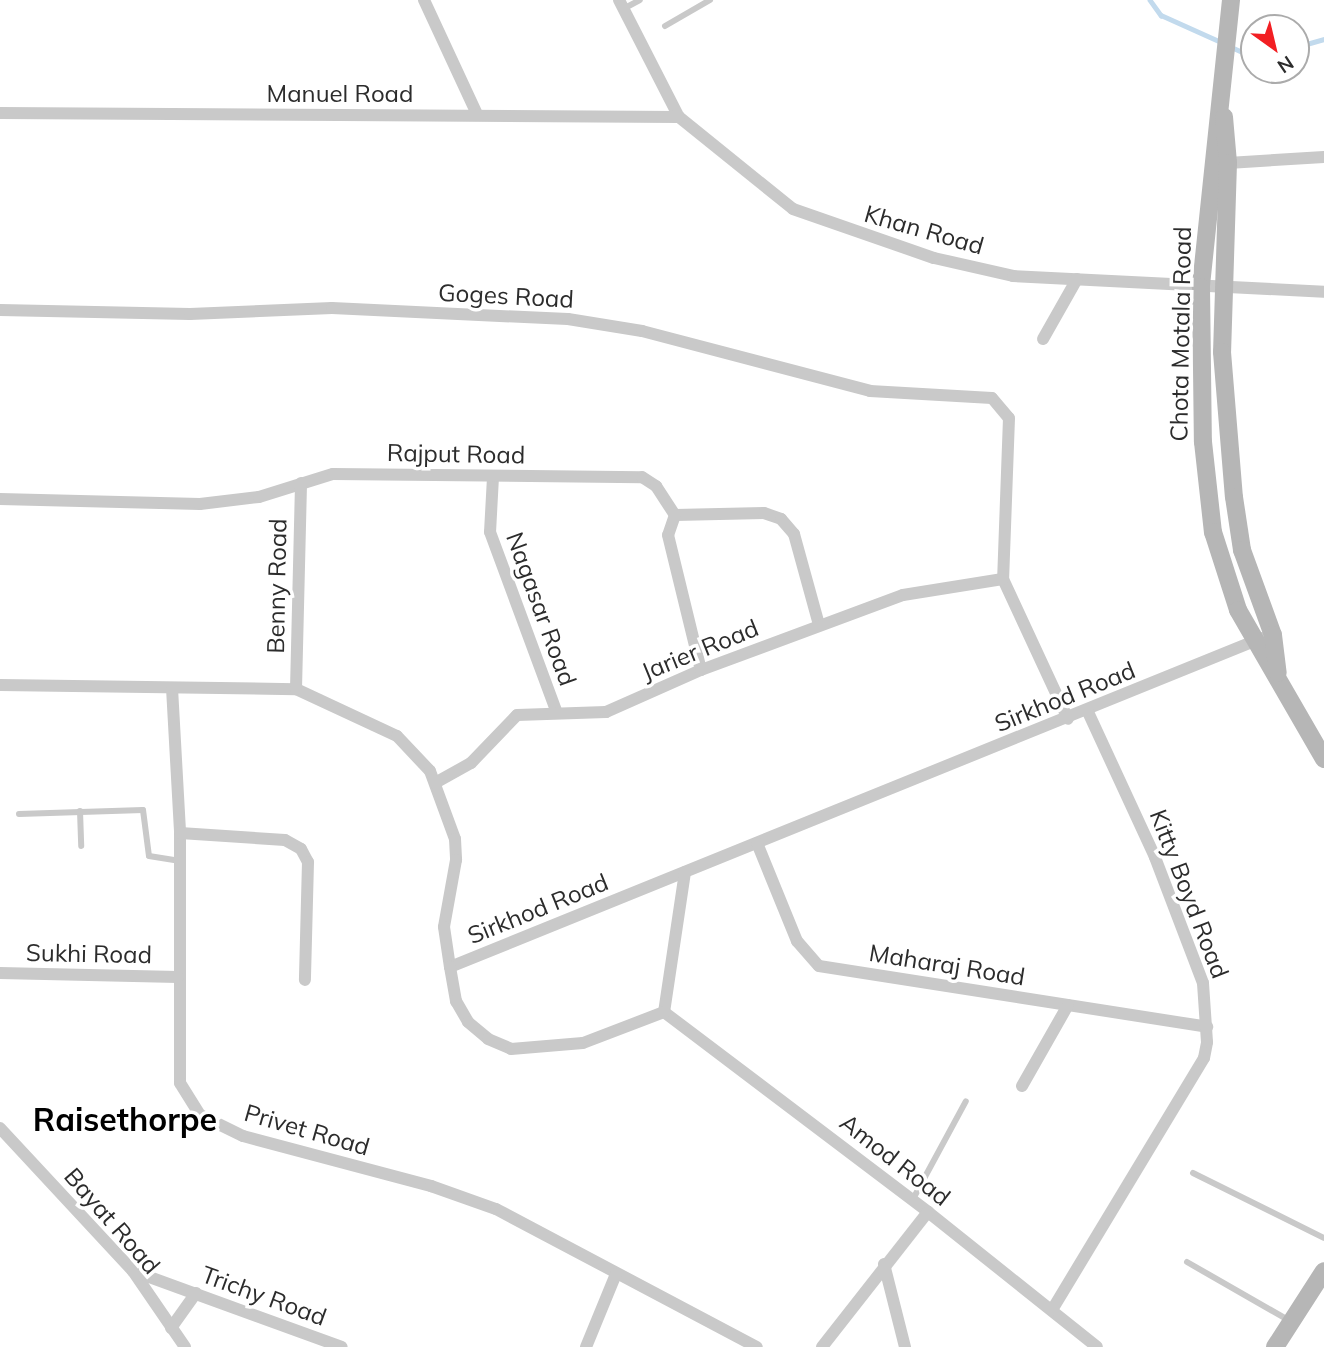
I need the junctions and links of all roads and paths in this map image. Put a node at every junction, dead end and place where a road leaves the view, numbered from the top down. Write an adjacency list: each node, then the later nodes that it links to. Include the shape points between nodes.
1 (424, 0): 9 (street)
2 (640, 0): 5 (lane)
3 (710, 0): 6 (lane)
4 (1231, 0): 7 (street, Chota Motala Road)
5 (621, 5): 10 (street, Khan Road)
6 (665, 26)
7 (1223, 106): 12 (street, Chota Motala Road); 15 (street, Chota Motala Road, via 1214,138)
8 (0, 113): 9 (street, Manuel Road)
9 (477, 114): 10 (street, Manuel Road)
10 (679, 117): 13 (street, Khan Road, via 793,209 934,258 1013,275)
11 (1324, 157): 12 (street)
12 (1228, 163): 14 (street, Chota Motala Road)
13 (1077, 279): 15 (street, Khan Road); 18 (street)
14 (1224, 286): 15 (street, Khan Road); 16 (street, Khan Road); 25 (street, Chota Motala Road, via 1222,352 1234,497 1242,550)
15 (1201, 287): 26 (street, Chota Motala Road, via 1203,443 1213,532 1228,583)
16 (1324, 292)
17 (0, 310): 23 (street, Goges Road, via 190,314 332,308 568,319 642,331 870,391 984,396 999,404 1009,418)
18 (1043, 339)
19 (494, 477): 20 (street, Rajput Road, via 333,474); 22 (street, Rajput Road, via 642,477 656,486); 33 (street, Nagasar Road, via 490,532)
20 (300, 483): 21 (street, Rajput Road, via 260,497 200,504); 31 (street, Benny Road)
21 (0, 499)
22 (675, 515): 24 (street, via 764,513 781,519 794,534); 27 (street, via 668,536)
23 (1003, 579): 24 (street, Jarier Road, via 903,596); 34 (street)
24 (819, 625): 27 (street, Jarier Road)
25 (1273, 635): 26 (street, Sirkhod Road); 28 (street, Chota Motala Road)
26 (1254, 641): 28 (street, Chota Motala Road); 32 (street, Sirkhod Road)
27 (701, 670): 33 (street, Jarier Road, via 606,712)
28 (1278, 674): 35 (street, Chota Motala Road)
29 (0, 685): 30 (street, Sirkhod Road)
30 (172, 688): 31 (street, Sirkhod Road); 39 (street, Privet Road)
31 (296, 689): 36 (street, Sirkhod Road, via 397,736 425,762)
32 (1088, 712): 34 (street, Sirkhod Road); 50 (street, Kitty Boyd Road, via 1182,923 1203,983)
33 (557, 713): 36 (street, Jarier Road, via 517,715 471,763)
34 (1068, 719): 40 (street, Sirkhod Road)
35 (1324, 759)
36 (435, 783): 44 (street, Sirkhod Road, via 456,839 444,927)
37 (80, 811): 38 (lane); 41 (lane); 42 (lane, via 143,810 149,856)
38 (19, 814)
39 (180, 833): 42 (street, Privet Road); 47 (street, via 285,840 301,849 308,862)
40 (757, 843): 43 (street, Sirkhod Road); 48 (street, Maharaj Road, via 797,941 819,966)
41 (81, 845)
42 (179, 860): 46 (street, Privet Road)
43 (685, 872): 44 (street, Sirkhod Road); 49 (street)
44 (450, 967): 49 (street, via 456,1001 468,1022 488,1039 511,1049 583,1043)
45 (0, 973): 46 (street, Sukhi Road)
46 (178, 977): 62 (street, Privet Road, via 180,1083 205,1119 243,1136 431,1186 496,1209)
47 (305, 980)
48 (1068, 1005): 50 (street, Maharaj Road); 51 (street)
49 (664, 1012): 55 (street, Amod Road)
50 (1207, 1027): 64 (street, Kitty Boyd Road, via 1203,1058)
51 (1022, 1086)
52 (966, 1101): 55 (lane)
53 (0, 1128): 60 (street, Bayat Road)
54 (1193, 1173): 57 (lane)
55 (912, 1199): 56 (street, Amod Road)
56 (928, 1212): 59 (street); 64 (street, Amod Road)
57 (1324, 1238)
58 (1187, 1262): 65 (lane)
59 (884, 1264): 71 (street); 72 (street)
60 (133, 1271): 63 (street, Trichy Road); 66 (street, Bayat Road)
61 (1324, 1271): 65 (street)
62 (617, 1275): 69 (street); 70 (street, Privet Road)
63 (196, 1293): 66 (street); 68 (street, Trichy Road)
64 (1052, 1310): 73 (street, Amod Road)
65 (1292, 1322): 74 (street)
66 (171, 1328): 67 (street, Bayat Road)
67 (185, 1347)
68 (342, 1347)
69 (586, 1347)
70 (757, 1347)
71 (822, 1347)
72 (905, 1347)
73 (1097, 1347)
74 (1275, 1347)

